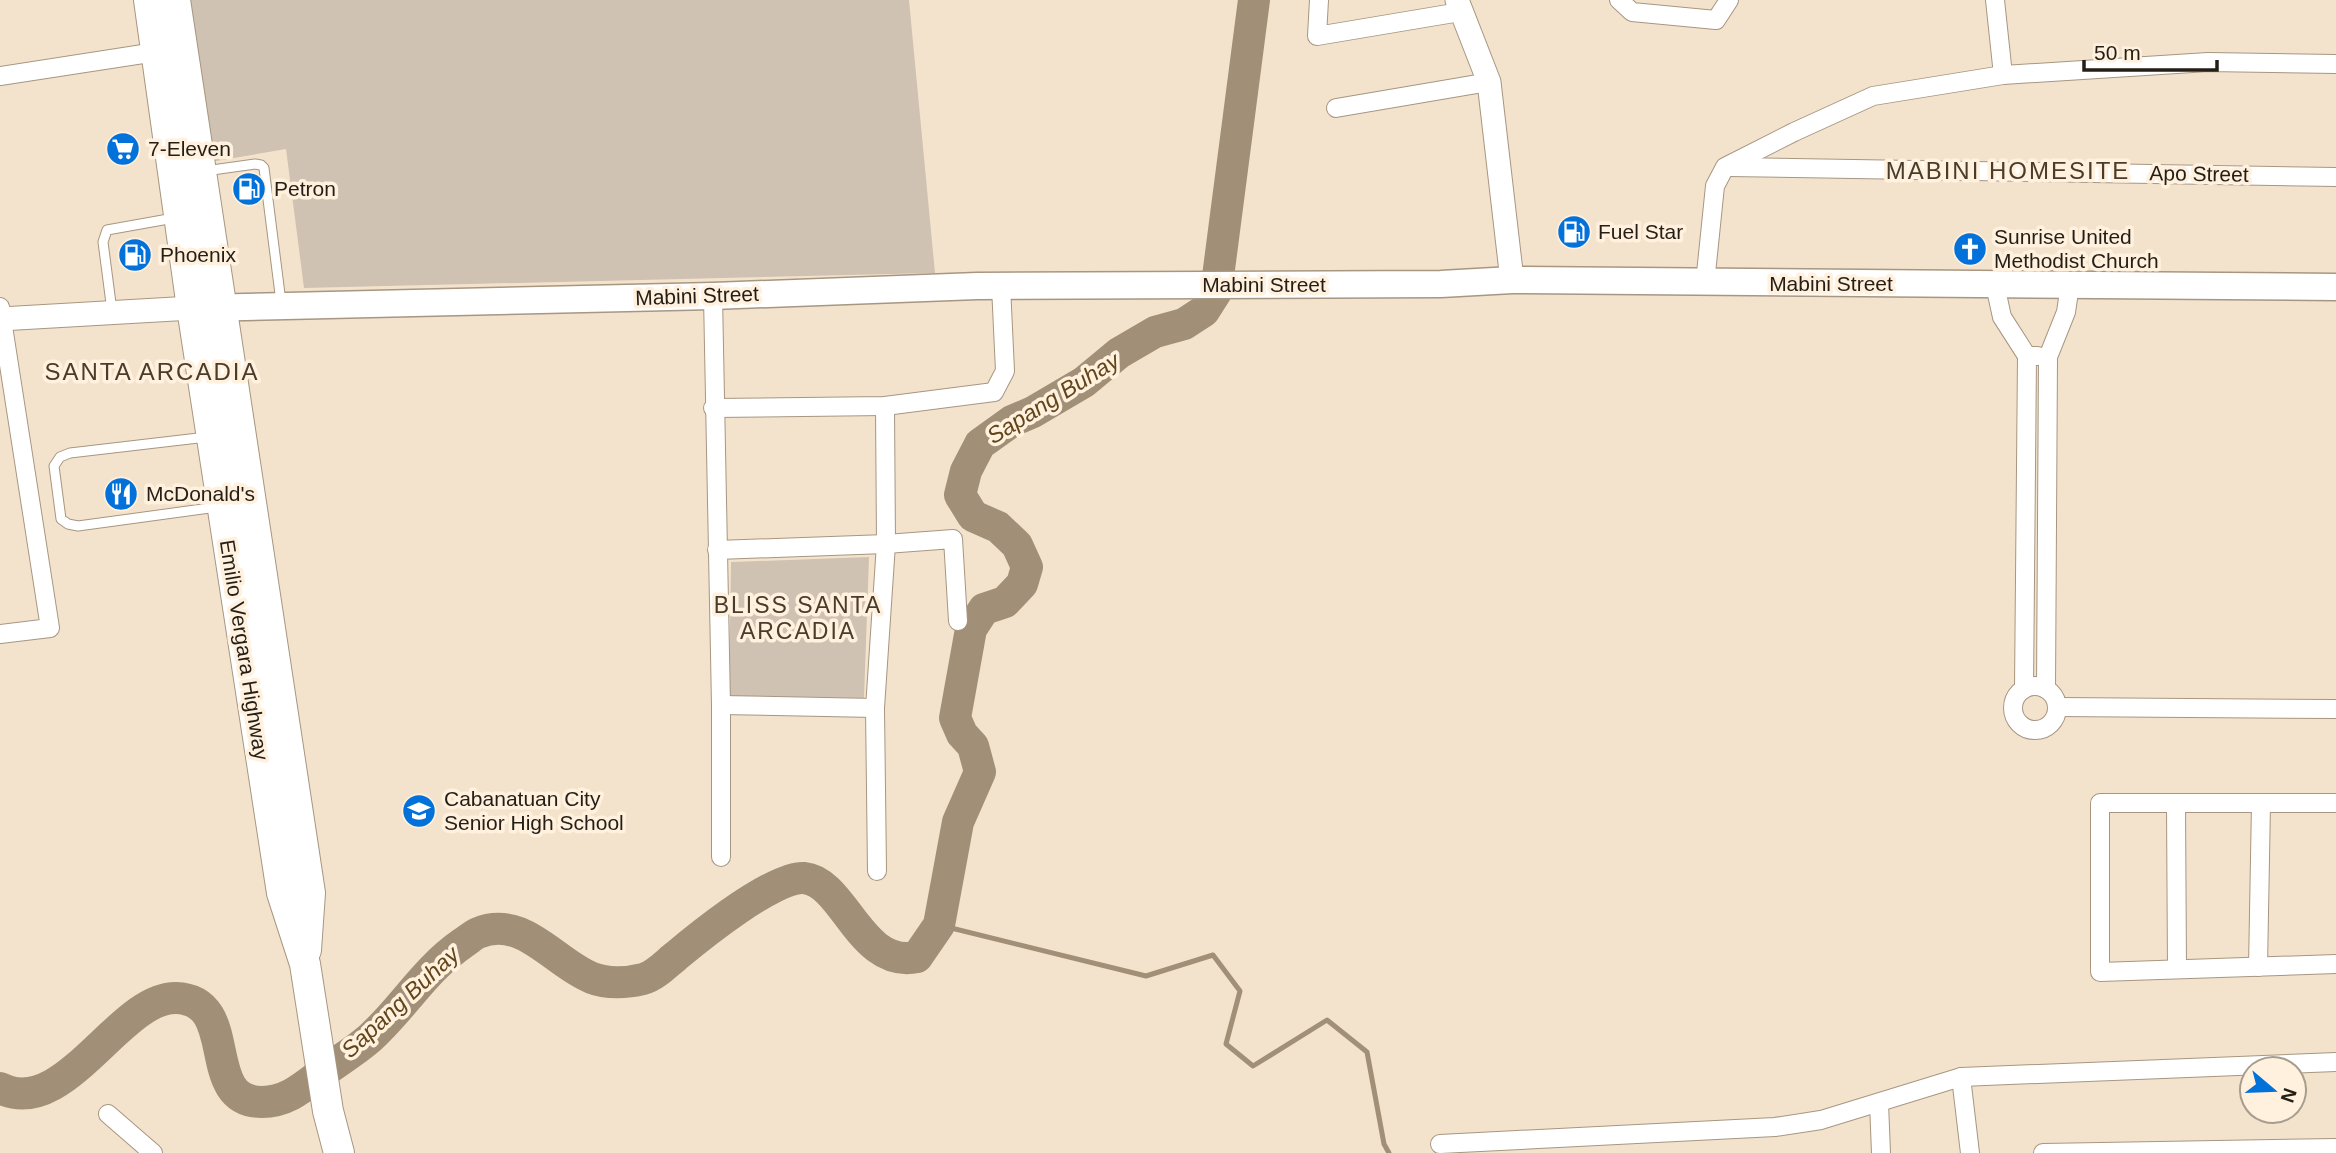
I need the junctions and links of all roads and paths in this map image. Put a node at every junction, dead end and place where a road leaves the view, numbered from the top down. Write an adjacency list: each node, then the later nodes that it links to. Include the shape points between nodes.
1 (149, 0): 8 (highway, Emilio Vergara Highway)
2 (175, 0): 15 (highway, Emilio Vergara Highway)
3 (1319, 0): 7 (street, via 1317,36)
4 (1619, 0): 5 (street, via 1632,12 1716,20)
5 (1728, 0)
6 (1995, 0): 10 (street)
7 (1458, 6): 12 (street)
8 (156, 52): 11 (street); 17 (highway, Emilio Vergara Highway)
9 (2336, 64): 10 (street, via 2208,62)
10 (2003, 75): 14 (street, via 1873,96)
11 (0, 76)
12 (1489, 82): 13 (street); 18 (street)
13 (1336, 108)
14 (1725, 167): 16 (street, Apo Street); 19 (street, via 1715,186)
15 (200, 172): 25 (lane, via 255,164 264,168); 26 (highway, Emilio Vergara Highway)
16 (2336, 177)
17 (179, 217): 26 (highway, Emilio Vergara Highway); 27 (lane, via 107,230 103,242)
18 (1512, 280): 19 (main road, Mabini Street); 22 (main road, Mabini Street)
19 (1704, 284): 20 (main road, Mabini Street)
20 (1995, 285): 21 (main road, Mabini Street); 29 (street, via 2002,317)
21 (2070, 285): 23 (main road, Mabini Street); 30 (street, via 2066,312)
22 (1001, 286): 24 (main road, Mabini Street); 31 (street, via 1005,371 994,392)
23 (2336, 287)
24 (713, 296): 25 (main road, Mabini Street); 32 (street)
25 (282, 307): 26 (main road, Mabini Street)
26 (206, 308): 27 (street); 33 (highway, Emilio Vergara Highway); 50 (highway, Emilio Vergara Highway, via 310,893)
27 (112, 313): 28 (street)
28 (1, 315): 38 (street, via 50,628)
29 (2027, 356): 30 (street); 40 (street)
30 (2048, 356): 39 (street)
31 (885, 406): 32 (street); 35 (street)
32 (713, 408): 36 (street)
33 (212, 437): 34 (highway, Emilio Vergara Highway); 34 (lane, via 60,457 54,466 61,519 78,526)
34 (222, 507): 50 (highway, Emilio Vergara Highway, via 282,893)
35 (886, 544): 36 (street); 37 (street, via 953,539); 43 (street)
36 (718, 550): 41 (street)
37 (958, 621)
38 (0, 634)
39 (2046, 688): 40 (street); 42 (street)
40 (2024, 689): 42 (street, via 2013,707 2022,726 2035,730 2048,726)
41 (721, 705): 43 (street); 48 (street)
42 (2057, 707): 44 (street)
43 (876, 708): 49 (street)
44 (2336, 709)
45 (2336, 803): 46 (street)
46 (2261, 804): 47 (street); 52 (street)
47 (2176, 805): 53 (street); 53 (street, via 2100,803 2100,972)
48 (721, 857)
49 (877, 871)
50 (305, 964): 61 (highway, Emilio Vergara Highway)
51 (2336, 964): 52 (street)
52 (2258, 967): 53 (street)
53 (2177, 969)
54 (2336, 1062): 55 (street)
55 (1961, 1077): 56 (street); 63 (street)
56 (1879, 1103): 58 (street, via 1821,1120 1775,1127); 62 (street)
57 (108, 1114): 60 (street)
58 (1440, 1144)
59 (2336, 1148): 64 (street)
60 (153, 1153)
61 (339, 1153)
62 (1881, 1153)
63 (1970, 1153)
64 (2043, 1153)

